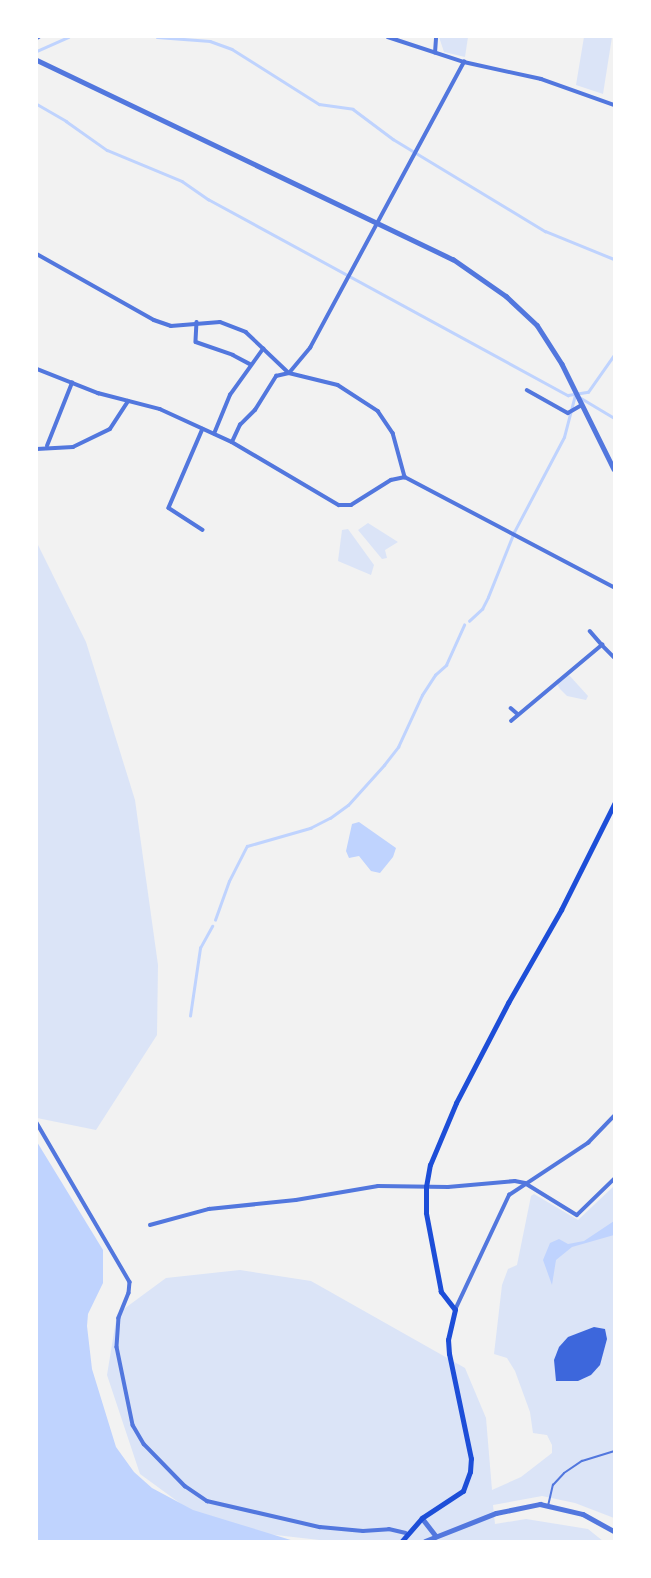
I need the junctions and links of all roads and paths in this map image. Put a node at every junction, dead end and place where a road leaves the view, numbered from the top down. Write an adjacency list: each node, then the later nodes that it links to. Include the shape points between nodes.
1 (388, 37): 3 (street)
2 (436, 37): 3 (street)
3 (435, 53): 5 (street)
4 (37, 60): 7 (street)
5 (464, 62): 6 (street, via 541,79); 7 (street)
6 (614, 105)
7 (377, 223): 13 (street, via 310,348); 17 (street, via 453,259 506,296 537,325)
8 (37, 254): 9 (street, via 154,320 171,326)
9 (197, 321): 10 (street, via 220,322 246,332); 11 (street, via 196,342)
10 (263, 349): 11 (street); 13 (street)
11 (250, 365): 19 (street, via 230,395)
12 (37, 369): 14 (street)
13 (289, 373): 20 (street, via 276,376); 24 (street, via 338,386 378,411 393,433)
14 (72, 383): 16 (street); 21 (street)
15 (527, 390): 17 (street, via 568,413)
16 (128, 401): 18 (street, via 160,409); 21 (street, via 110,429 73,447)
17 (579, 404): 23 (street)
18 (203, 429): 19 (street); 25 (street, via 169,508)
19 (214, 434): 20 (street)
20 (232, 442): 24 (street, via 339,505 351,505 391,480)
21 (47, 447): 22 (street)
22 (37, 449)
23 (614, 469)
24 (405, 477): 26 (street)
25 (203, 530)
26 (614, 587)
27 (590, 631): 28 (street)
28 (602, 645): 29 (street); 31 (street)
29 (614, 657)
30 (511, 708): 31 (street)
31 (518, 714): 32 (street)
32 (512, 721)
33 (614, 804): 38 (main road, via 456,1103 430,1165)
34 (614, 1116): 37 (street, via 588,1143)
35 (37, 1123): 45 (street, via 130,1282 117,1347 133,1425 144,1444 185,1486 207,1501 320,1527)
36 (614, 1179): 37 (street, via 577,1214)
37 (525, 1183): 38 (street); 40 (street, via 509,1195)
38 (426, 1187): 39 (street, via 378,1186 209,1209); 40 (main road, via 426,1213 441,1292)
39 (150, 1225)
40 (455, 1310): 43 (main road, via 449,1354 470,1472 463,1491)
41 (614, 1451): 42 (lane, via 582,1461 564,1473 553,1485)
42 (548, 1506): 44 (street, via 583,1514); 46 (street, via 496,1513)
43 (422, 1518): 45 (main road); 46 (street)
44 (614, 1531)
45 (406, 1533): 47 (main road)
46 (436, 1536): 48 (street)
47 (402, 1541)
48 (425, 1541)

